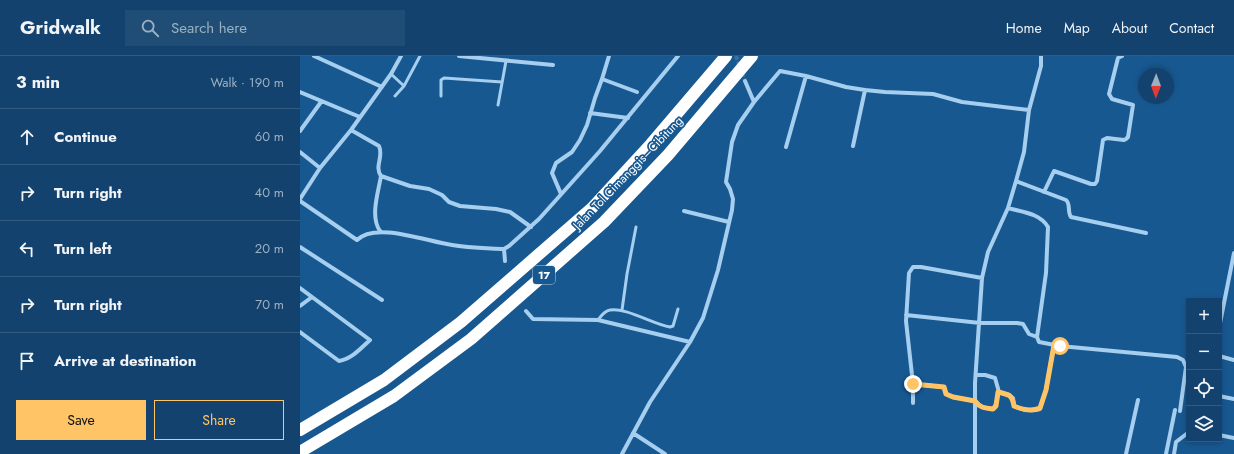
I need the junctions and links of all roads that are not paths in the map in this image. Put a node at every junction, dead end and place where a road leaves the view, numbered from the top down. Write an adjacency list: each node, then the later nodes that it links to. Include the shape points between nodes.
1 (314, 56): 20 (street)
2 (401, 56): 14 (street)
3 (420, 56): 19 (lane)
4 (459, 56): 12 (street)
5 (609, 56): 16 (street)
6 (678, 56): 32 (street)
7 (726, 56): 83 (highway, Jalan Tol Cimanggis–Cibitung / 17, via 592,208 461,322 384,380)
8 (752, 56): 88 (highway, Jalan Tol Cimanggis–Cibitung / 17, via 668,156 604,222 472,339 394,396)
9 (1041, 56): 29 (street, via 1041,66)
10 (1112, 56): 11 (street)
11 (1120, 57): 41 (street, via 1109,94 1112,99 1133,105 1128,137 1124,140 1103,140 1095,184 1054,171)
12 (506, 61): 13 (street); 18 (lane)
13 (553, 65)
14 (391, 74): 19 (lane); 20 (street)
15 (806, 76): 21 (street); 27 (street, via 780,71); 36 (street)
16 (602, 79): 23 (street); 30 (street)
17 (746, 81): 27 (street)
18 (502, 82): 25 (lane, via 444,78); 28 (lane)
19 (404, 86): 24 (lane)
20 (382, 87): 31 (street)
21 (865, 90): 29 (street, via 933,94 962,102); 35 (street)
22 (300, 92): 26 (street)
23 (637, 92)
24 (395, 96)
25 (441, 96)
26 (321, 102): 31 (street); 34 (street)
27 (754, 102): 46 (street, via 738,125 732,142 726,182 733,199)
28 (498, 105)
29 (1029, 110): 40 (street, via 1024,152)
30 (590, 113): 32 (street); 42 (street, via 580,140 572,152 556,163 552,173)
31 (360, 118): 33 (street)
32 (628, 118): 42 (street)
33 (351, 130): 38 (street); 39 (street, via 379,146 381,155 378,169)
34 (300, 131)
35 (853, 146)
36 (786, 147)
37 (300, 152): 38 (street)
38 (320, 168): 43 (street)
39 (381, 176): 47 (street, via 410,186 429,189 460,206 510,212); 49 (street, via 375,217)
40 (1016, 180): 41 (street); 44 (street)
41 (1044, 192): 50 (street, via 1068,201 1071,217)
42 (561, 194): 47 (street)
43 (300, 200): 49 (street, via 357,240 367,233)
44 (1008, 208): 55 (street, via 988,252); 68 (street, via 1040,217 1048,227 1046,273)
45 (684, 210): 46 (street)
46 (729, 222): 69 (street, via 720,263 703,318)
47 (531, 227): 52 (street)
48 (636, 227): 61 (lane)
49 (380, 232): 52 (street, via 391,232 452,246)
50 (1146, 233)
51 (300, 248): 58 (street)
52 (504, 248): 54 (street)
53 (1234, 253): 63 (street)
54 (505, 261)
55 (982, 278): 64 (street, via 922,266 913,267 908,272); 66 (street)
56 (300, 288): 57 (street)
57 (312, 297): 59 (street); 67 (street, via 370,340 352,356 339,361)
58 (382, 300)
59 (300, 306)
60 (678, 309): 61 (lane, via 673,326 670,327)
61 (622, 310): 65 (lane, via 610,310)
62 (526, 311): 65 (street, via 533,319)
63 (1222, 313)
64 (906, 315): 66 (street); 74 (street)
65 (598, 320): 69 (street)
66 (980, 323): 68 (street, via 1023,324 1029,334); 73 (street)
67 (300, 332)
68 (1037, 337): 70 (street, via 1042,344)
69 (690, 342): 84 (street, via 650,402)
70 (1054, 345): 75 (street, via 1040,408 1034,411 1023,410 1014,406 1013,398 1009,395); 82 (street, via 1108,352 1159,354 1183,360 1186,367)
71 (1222, 357): 72 (street)
72 (1234, 360)
73 (976, 375): 75 (street, via 995,378); 79 (street)
74 (913, 384): 79 (street, via 944,387 946,394); 80 (street)
75 (998, 392): 79 (street, via 996,406 993,409 978,406)
76 (1222, 397): 77 (street)
77 (1234, 399)
78 (1138, 400): 92 (street)
79 (975, 401): 91 (street)
80 (913, 403)
81 (1175, 410): 93 (street)
82 (1180, 411)
83 (300, 430)
84 (633, 433): 89 (street); 90 (street)
85 (1186, 434): 94 (street, via 1176,442)
86 (1222, 436): 87 (street)
87 (1234, 438)
88 (300, 452)
89 (622, 454)
90 (665, 454)
91 (975, 454)
92 (1126, 454)
93 (1166, 454)
94 (1174, 454)

